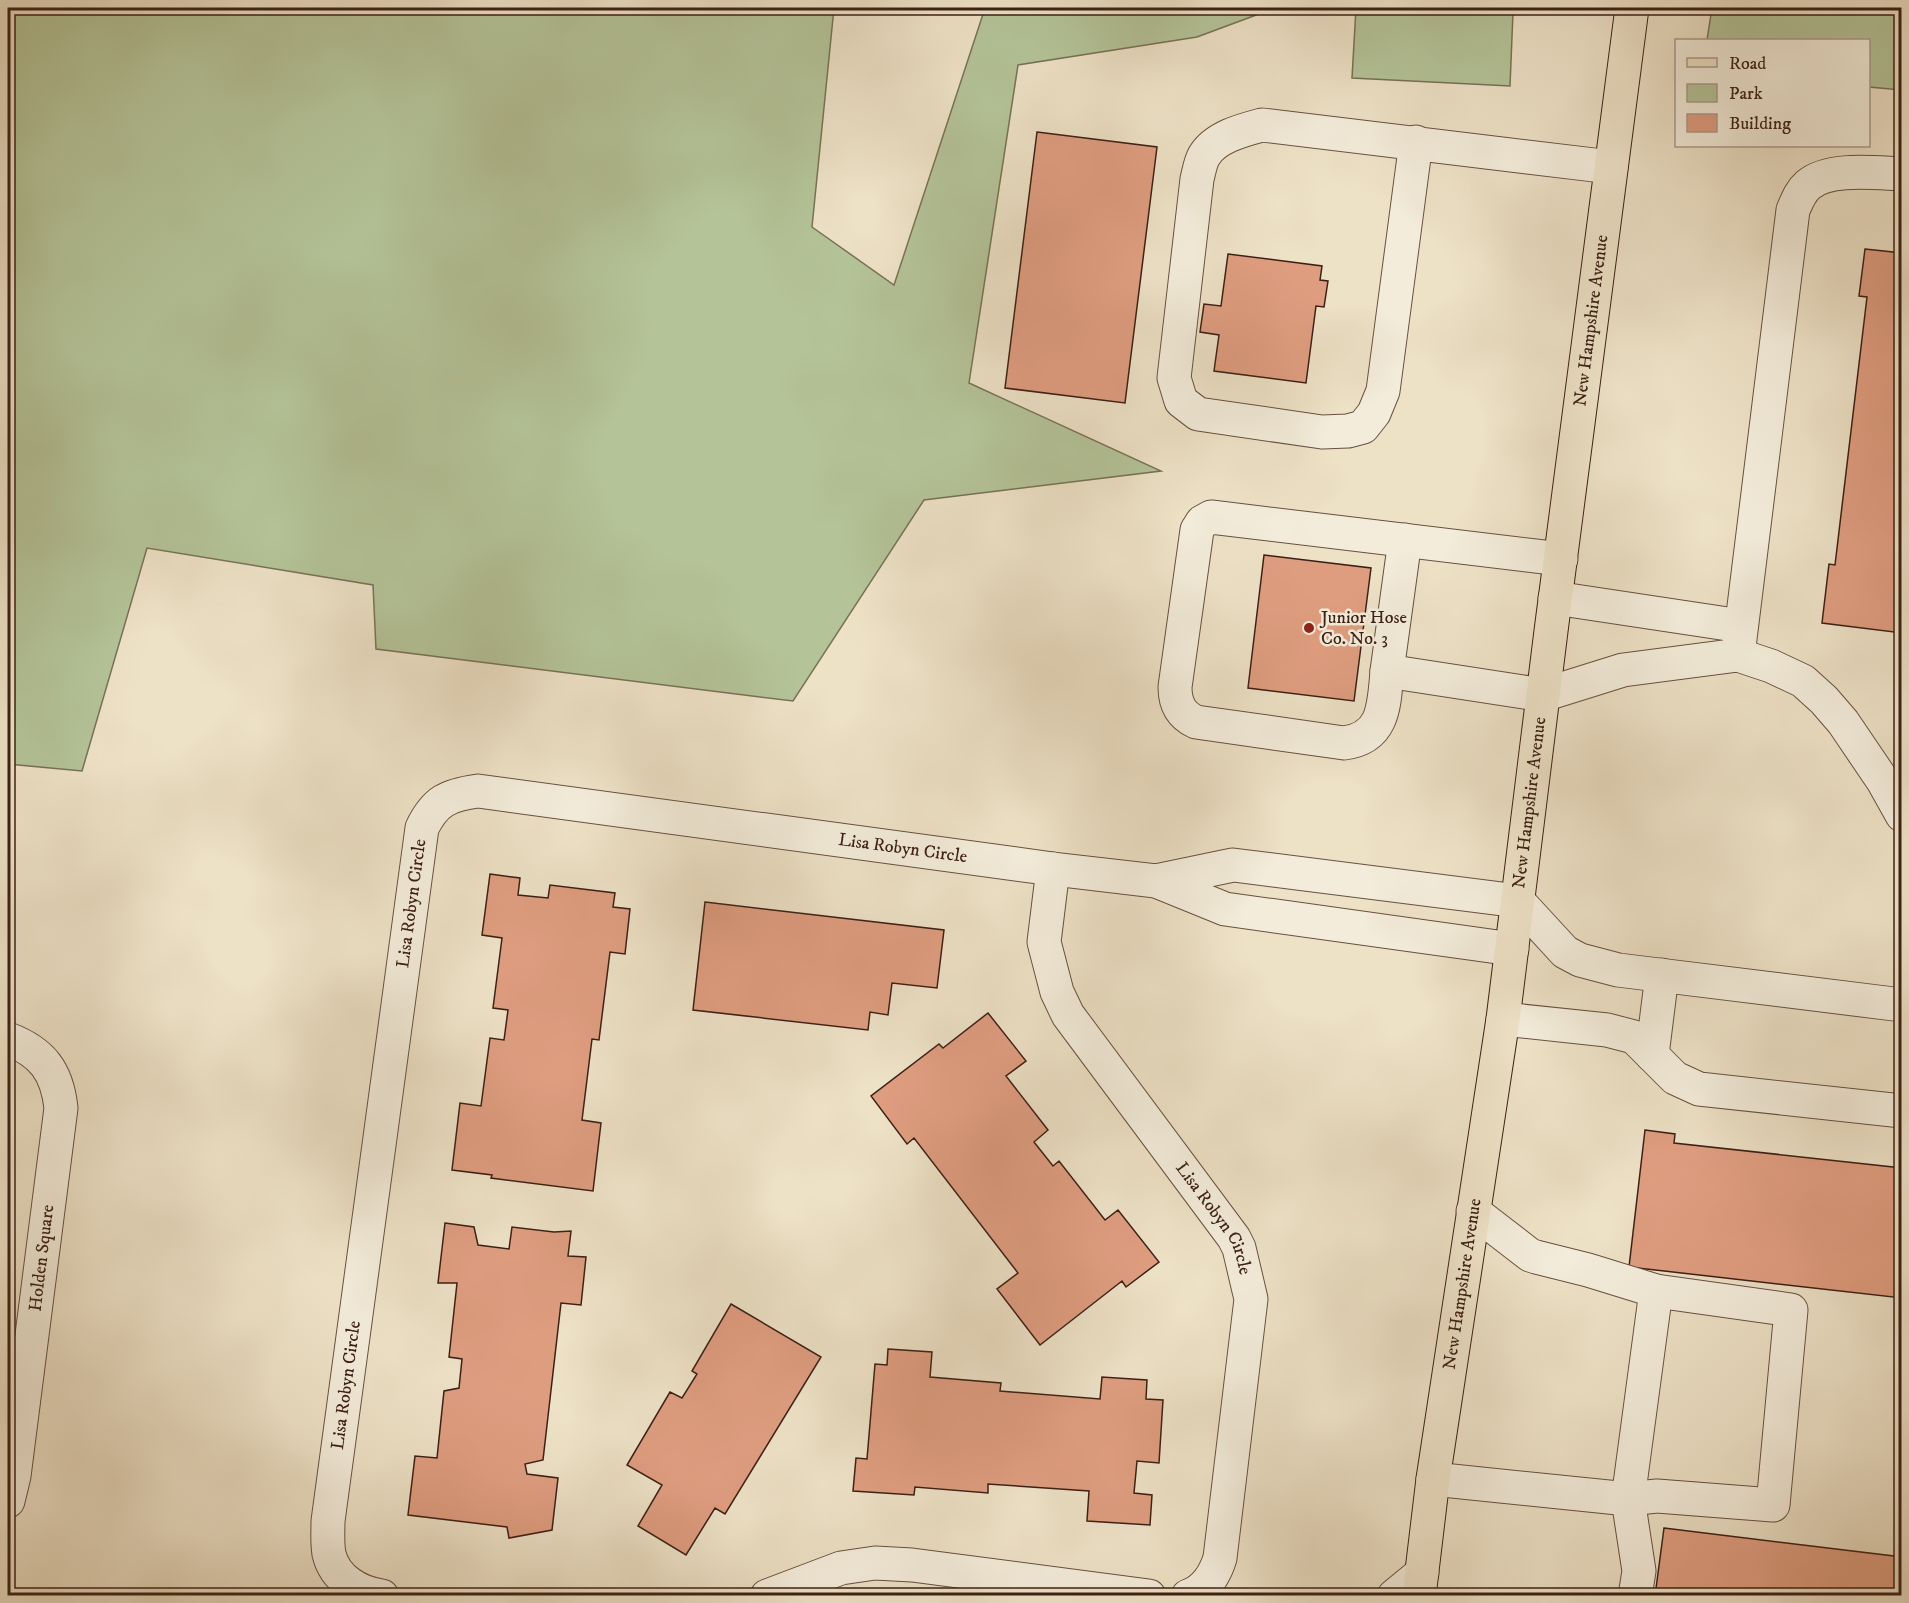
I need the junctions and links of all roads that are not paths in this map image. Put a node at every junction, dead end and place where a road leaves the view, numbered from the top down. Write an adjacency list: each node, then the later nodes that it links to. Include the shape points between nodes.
1 (1632, 8): 3 (main road, New Hampshire Avenue)
2 (1416, 142): 2 (street, via 1262,125 1223,138 1204,156 1197,179 1174,378 1181,401 1198,414 1322,432 1362,427 1374,413 1383,391); 3 (street)
3 (1611, 167): 6 (main road, New Hampshire Avenue)
4 (1902, 174): 8 (street, via 1826,175 1809,184 1793,210)
5 (1405, 540): 6 (street); 9 (street); 9 (street, via 1211,517 1202,522 1197,530 1175,696 1182,712 1196,722 1354,742 1369,734 1380,717)
6 (1561, 559): 7 (main road, New Hampshire Avenue)
7 (1555, 598): 8 (street); 10 (main road, New Hampshire Avenue)
8 (1739, 640): 10 (street); 11 (street, via 1771,666 1803,681)
9 (1387, 671): 10 (street)
10 (1543, 694): 15 (main road, New Hampshire Avenue)
11 (1892, 782): 12 (street)
12 (1902, 814)
13 (1053, 869): 14 (street, Lisa Robyn Circle); 29 (street, Lisa Robyn Circle, via 478,791 457,794 429,815 422,828 328,1521 330,1557 339,1574 361,1591); 32 (street, Lisa Robyn Circle, via 1044,942 1057,992 1068,1015 1234,1238 1251,1299 1220,1558 1211,1579)
14 (1156, 881): 15 (street, Lisa Robyn Circle, via 1233,865); 16 (street, Lisa Robyn Circle, via 1225,909)
15 (1518, 902): 16 (main road, New Hampshire Avenue); 17 (street, via 1566,952 1580,960)
16 (1512, 949): 19 (main road, New Hampshire Avenue)
17 (1662, 975): 18 (street); 21 (street)
18 (1902, 1005)
19 (1503, 1019): 21 (street, via 1606,1030 1634,1037); 23 (main road, New Hampshire Avenue)
20 (8, 1039): 27 (street, Holden Square, via 43,1059 55,1078 62,1108)
21 (1652, 1055): 22 (street, via 1675,1078 1699,1089)
22 (1902, 1112)
23 (1473, 1211): 24 (street, via 1530,1255); 25 (main road, New Hampshire Avenue)
24 (1656, 1291): 26 (street); 26 (street, via 1791,1310 1773,1505 1657,1496)
25 (1433, 1479): 26 (street); 28 (main road, New Hampshire Avenue)
26 (1628, 1499): 34 (street, via 1639,1571)
27 (8, 1501)
28 (1421, 1584): 33 (street)
29 (382, 1596)
30 (767, 1596): 31 (street, via 841,1568 875,1563)
31 (1149, 1596)
32 (1188, 1596)
33 (1394, 1596)
34 (1635, 1596)

